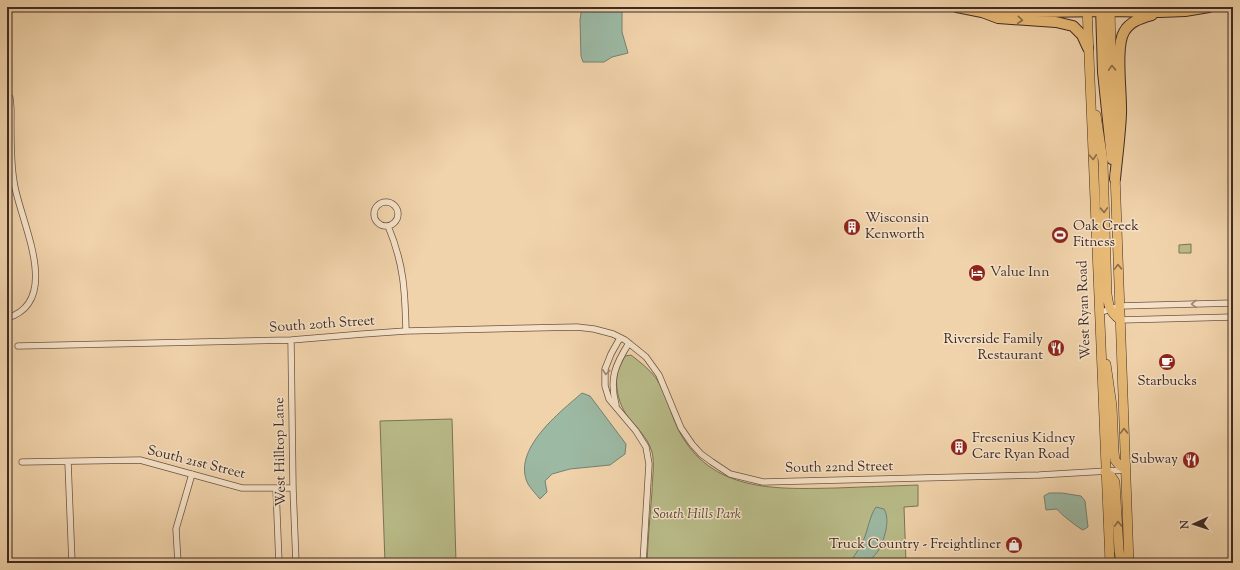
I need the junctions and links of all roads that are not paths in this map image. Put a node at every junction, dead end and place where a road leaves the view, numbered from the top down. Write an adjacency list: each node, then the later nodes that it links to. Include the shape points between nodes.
1 (957, 7): 5 (highway)
2 (1209, 7): 6 (highway)
3 (1087, 9): 4 (highway); 5 (highway); 7 (main road, West Ryan Road)
4 (1105, 9): 6 (highway); 10 (highway, one-way to 4, via 1103,72)
5 (982, 12): 7 (highway, one-way to 7, via 998,18 1056,22 1073,26 1082,35)
6 (1160, 12): 10 (highway, via 1139,19 1123,32 1120,44 1121,113)
7 (1088, 48): 8 (main road, West Ryan Road)
8 (1090, 88): 14 (main road, one-way to 14, via 1102,161 1107,294); 15 (main road, West Ryan Road, one-way to 15)
9 (7, 92): 17 (street, via 11,109 13,180 30,239 36,273 33,296 19,312)
10 (1115, 179): 13 (main road, one-way to 10)
11 (388, 226): 11 (street, via 397,220 398,212 392,203 381,202 375,208 375,220 380,225); 19 (street, via 402,268)
12 (1233, 303): 13 (street, one-way to 13)
13 (1119, 306): 14 (street); 18 (main road)
14 (1110, 309): 15 (street); 18 (main road)
15 (1099, 313): 23 (main road, West Ryan Road)
16 (1233, 317): 18 (street)
17 (7, 318)
18 (1120, 320): 27 (main road, one-way to 18)
19 (406, 331): 20 (street, South 20th Street); 21 (street, South 20th Street, via 577,327 594,329)
20 (291, 340): 22 (street, South 20th Street); 30 (street, West Hilltop Lane)
21 (625, 340): 24 (street, via 613,375 612,393); 24 (street, one-way to 24, via 611,354 605,369 605,386 609,399); 28 (street, South 22nd Street, via 646,357 659,375 679,424 692,444 730,474 754,481)
22 (18, 346)
23 (1100, 348): 27 (main road, via 1106,362 1112,406 1115,460); 28 (main road, West Ryan Road)
24 (616, 407): 36 (street, via 646,447 649,464)
25 (22, 462): 26 (street, South 21st Street)
26 (68, 462): 29 (street, South 21st Street, via 140,460); 32 (street)
27 (1125, 470): 28 (street, South 22nd Street); 39 (main road)
28 (1105, 472): 37 (main road, West Ryan Road); 38 (main road, one-way to 28, via 1116,482)
29 (192, 474): 31 (street, South 21st Street, via 242,488); 33 (street, via 176,529)
30 (293, 488): 31 (street, South 21st Street); 35 (street, West Hilltop Lane)
31 (276, 489): 34 (street, West Hilltop Lane)
32 (72, 563)
33 (178, 563)
34 (279, 563)
35 (296, 563)
36 (643, 563)
37 (1110, 563)
38 (1121, 563)
39 (1129, 563)

